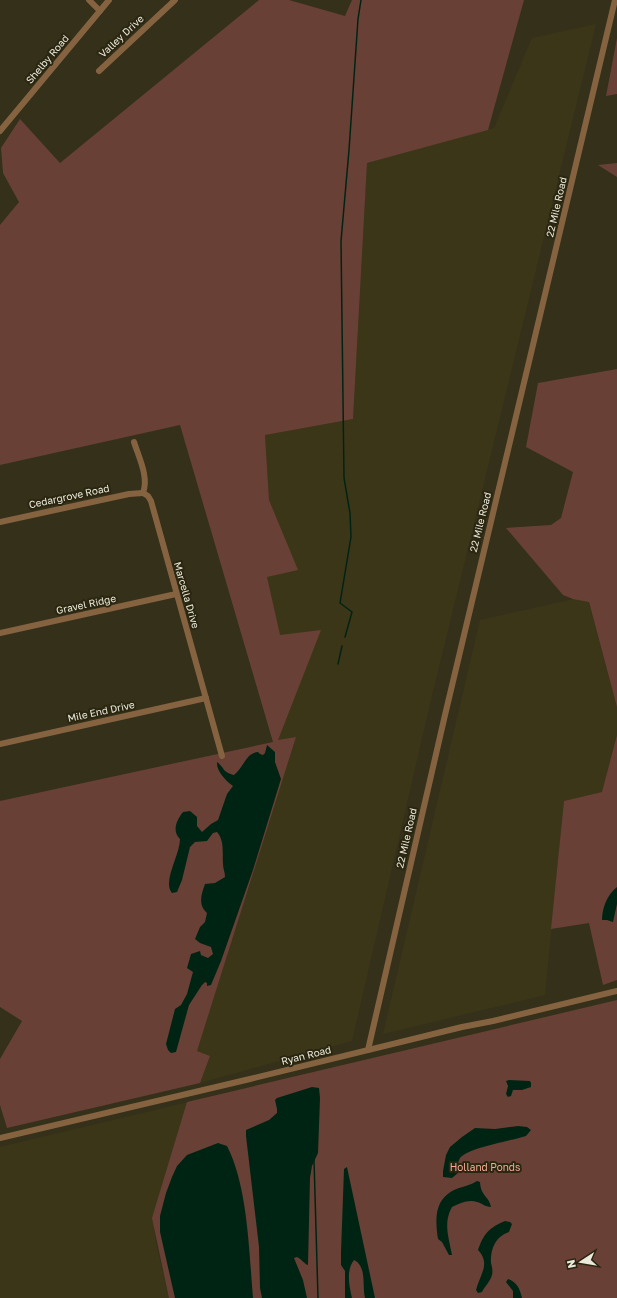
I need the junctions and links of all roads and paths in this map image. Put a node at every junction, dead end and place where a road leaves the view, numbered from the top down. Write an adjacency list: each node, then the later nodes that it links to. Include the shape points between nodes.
1 (89, 0): 5 (street)
2 (109, 0): 5 (street, Shelby Road)
3 (176, 0): 6 (street, Valley Drive)
4 (615, 0): 17 (street, 22 Mile Road, via 446,708)
5 (100, 11): 7 (street, Shelby Road)
6 (98, 71)
7 (0, 131)
8 (134, 442): 9 (street, via 145,476 146,487)
9 (143, 493): 10 (street, Cedargrove Road); 11 (street, Marcella Drive, via 151,501)
10 (0, 522)
11 (176, 594): 12 (street, Gravel Ridge); 13 (street, Marcella Drive)
12 (0, 633)
13 (206, 698): 14 (street, Mile End Drive); 15 (street, Marcella Drive)
14 (0, 744)
15 (222, 756)
16 (617, 991): 17 (street, Ryan Road)
17 (368, 1050): 18 (street, Ryan Road)
18 (0, 1138)

